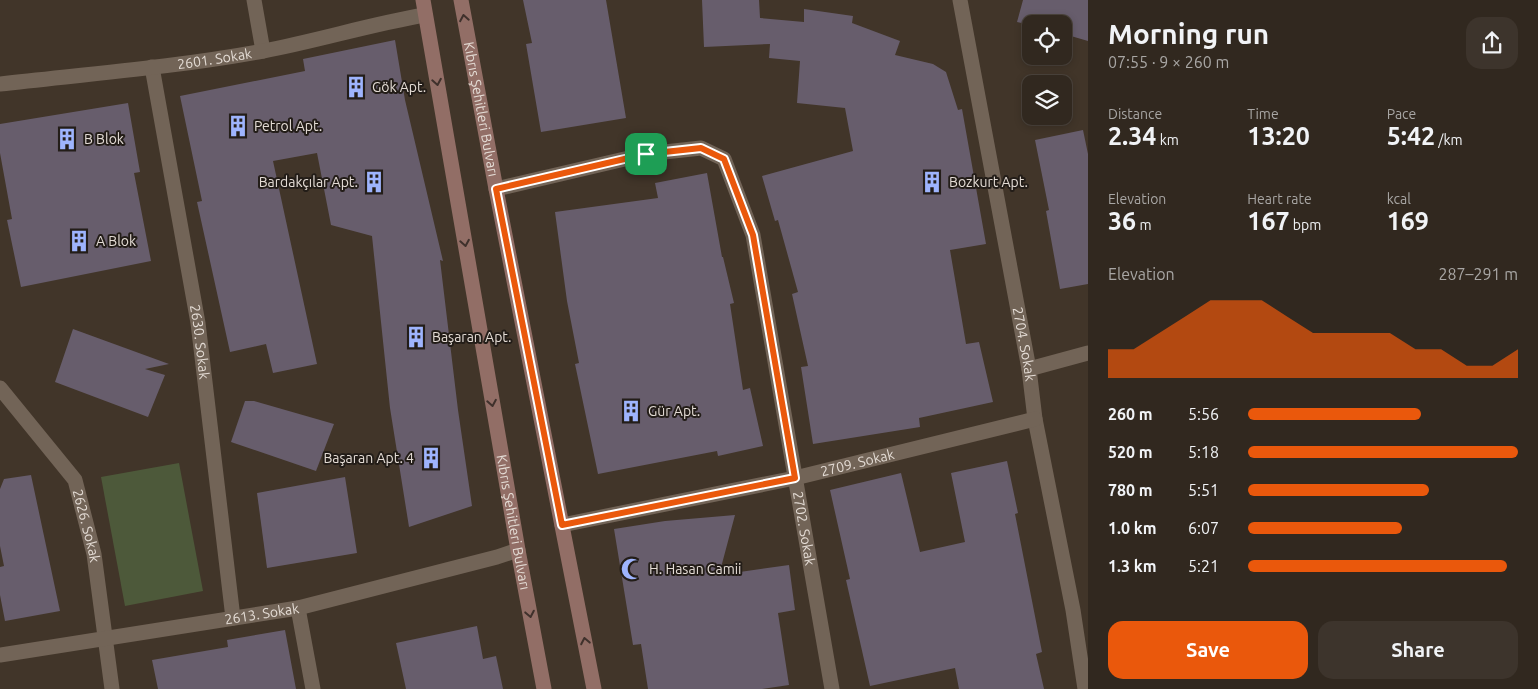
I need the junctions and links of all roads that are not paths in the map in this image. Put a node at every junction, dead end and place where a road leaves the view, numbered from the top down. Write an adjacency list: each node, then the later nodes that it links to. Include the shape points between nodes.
1 (254, 0): 5 (street)
2 (461, 0): 8 (main road, Kıbrıs Şehitleri Bulvarı, one-way to 2)
3 (960, 0): 10 (street, 2704. Sokak)
4 (424, 7): 5 (street, 2601. Sokak, via 399,19); 15 (main road, Kıbrıs Şehitleri Bulvarı, one-way to 15)
5 (263, 51): 6 (street, 2601. Sokak)
6 (152, 67): 7 (street, 2601. Sokak); 18 (street, 2630. Sokak, via 198,323)
7 (0, 84)
8 (496, 189): 13 (street, 2702. Sokak, via 646,154 701,148 724,159 753,235); 14 (main road, Kıbrıs Şehitleri Bulvarı)
9 (1088, 353): 10 (street)
10 (1029, 369): 12 (street, 2704. Sokak)
11 (0, 388): 19 (street, 2626. Sokak, via 75,480 94,554)
12 (1035, 420): 13 (street, 2709. Sokak); 17 (street, 2704. Sokak)
13 (795, 478): 14 (street, 2709. Sokak); 25 (street, 2702. Sokak)
14 (562, 525): 24 (main road, Kıbrıs Şehitleri Bulvarı, one-way to 14)
15 (518, 550): 16 (street, 2613. Sokak); 23 (main road, Kıbrıs Şehitleri Bulvarı, one-way to 23)
16 (298, 608): 18 (street, 2613. Sokak); 22 (street)
17 (1081, 609): 26 (street, 2704. Sokak)
18 (233, 618): 19 (street, 2613. Sokak)
19 (104, 638): 20 (street, 2613. Sokak); 21 (street, 2626. Sokak)
20 (0, 654)
21 (112, 689)
22 (313, 689)
23 (544, 689)
24 (594, 689)
25 (832, 689)
26 (1085, 689)

